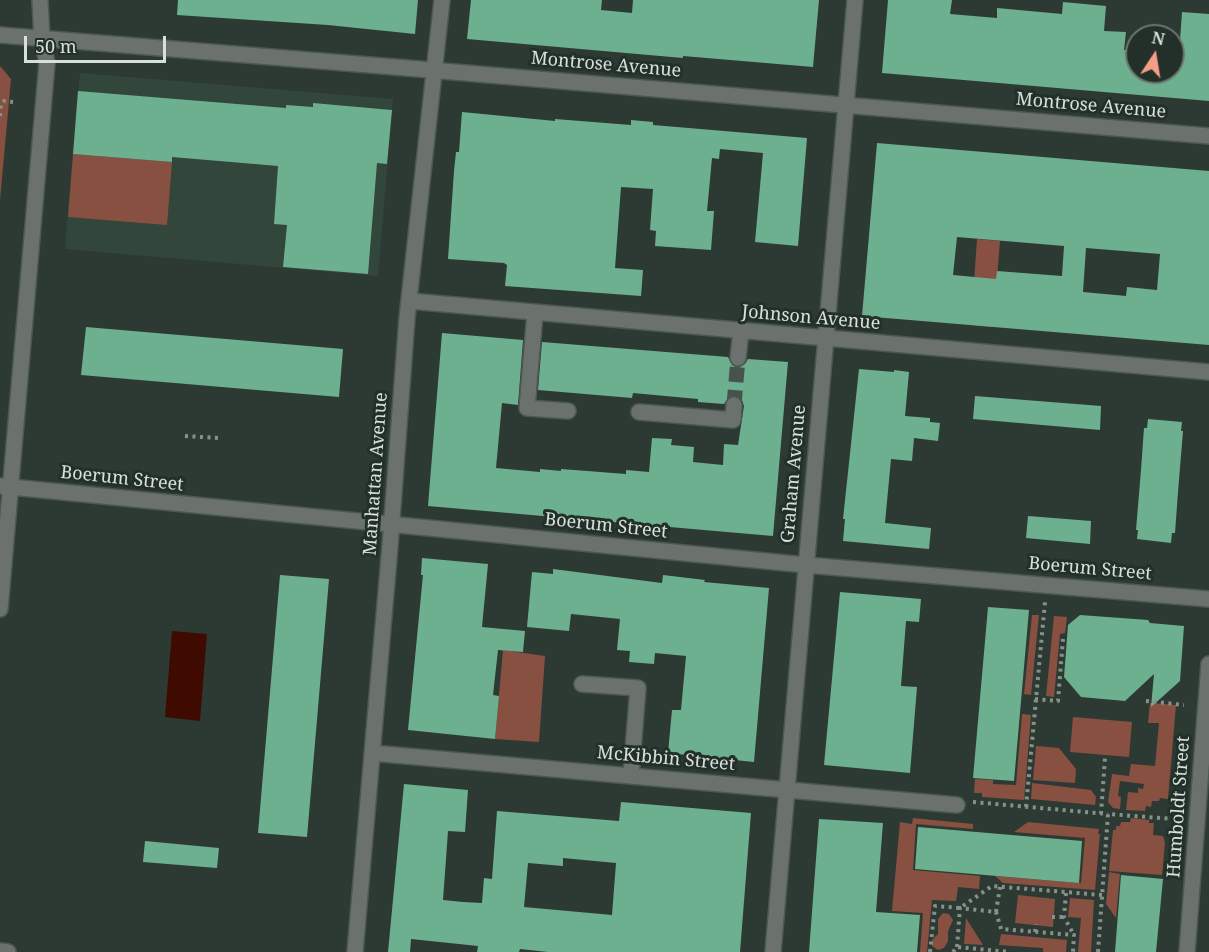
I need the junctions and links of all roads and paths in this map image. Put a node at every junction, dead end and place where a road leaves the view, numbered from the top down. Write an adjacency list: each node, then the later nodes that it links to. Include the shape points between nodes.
1 (40, 0): 5 (street)
2 (441, 0): 6 (street, Manhattan Avenue)
3 (855, 0): 8 (street, Graham Avenue)
4 (0, 35): 5 (street, Montrose Avenue)
5 (42, 39): 6 (street, Montrose Avenue); 22 (street, via 47,63)
6 (434, 71): 8 (street, Montrose Avenue); 11 (street, Manhattan Avenue)
7 (14, 102): 9 (path, via 1,104)
8 (846, 105): 10 (street, Montrose Avenue); 14 (street, Graham Avenue)
9 (0, 116)
10 (1209, 136)
11 (410, 301): 12 (street, Johnson Avenue); 23 (street, Manhattan Avenue)
12 (535, 313): 13 (street, Johnson Avenue); 18 (street, via 527,408)
13 (741, 331): 14 (street, Johnson Avenue); 15 (street)
14 (825, 339): 16 (street, Johnson Avenue); 24 (street, Graham Avenue)
15 (738, 358)
16 (1209, 372)
17 (734, 405): 19 (street, via 733,420)
18 (568, 411)
19 (639, 412)
20 (185, 436): 21 (path)
21 (219, 438)
22 (6, 487): 23 (street, Boerum Street); 27 (street)
23 (392, 524): 24 (street, Boerum Street); 34 (street, Manhattan Avenue)
24 (806, 565): 25 (street, Boerum Street); 37 (street, Graham Avenue)
25 (1209, 599)
26 (1045, 602): 31 (path)
27 (0, 609)
28 (1063, 639): 31 (path, via 1058,702)
29 (1209, 664): 64 (street, Humboldt Street)
30 (582, 684): 36 (street, via 638,688)
31 (1035, 699): 40 (path)
32 (1146, 701): 33 (path)
33 (1184, 705)
34 (372, 753): 36 (street, McKibbin Street); 57 (street, Manhattan Avenue)
35 (1105, 758): 41 (path)
36 (631, 775): 37 (street, McKibbin Street)
37 (787, 789): 39 (street, McKibbin Street); 58 (street, Graham Avenue)
38 (973, 802): 40 (path)
39 (957, 805)
40 (1026, 807): 41 (path)
41 (1101, 813): 42 (path)
42 (1108, 814): 43 (path); 46 (path)
43 (1174, 819)
44 (1000, 887): 45 (path); 47 (path, via 992,886); 48 (path)
45 (1066, 893): 46 (path); 50 (path)
46 (1102, 896): 63 (path)
47 (960, 908): 48 (path); 54 (path); 59 (path, via 935,906)
48 (996, 912): 52 (path, via 1001,929)
49 (1052, 916): 50 (path)
50 (1064, 917): 53 (path)
51 (1036, 924): 52 (path)
52 (1035, 932): 53 (path)
53 (1074, 935): 62 (path)
54 (957, 947): 60 (path); 61 (path)
55 (0, 951): 56 (street)
56 (8, 952)
57 (355, 952)
58 (773, 952)
59 (930, 952)
60 (953, 952)
61 (1010, 952)
62 (1073, 952)
63 (1098, 952)
64 (1187, 952)

